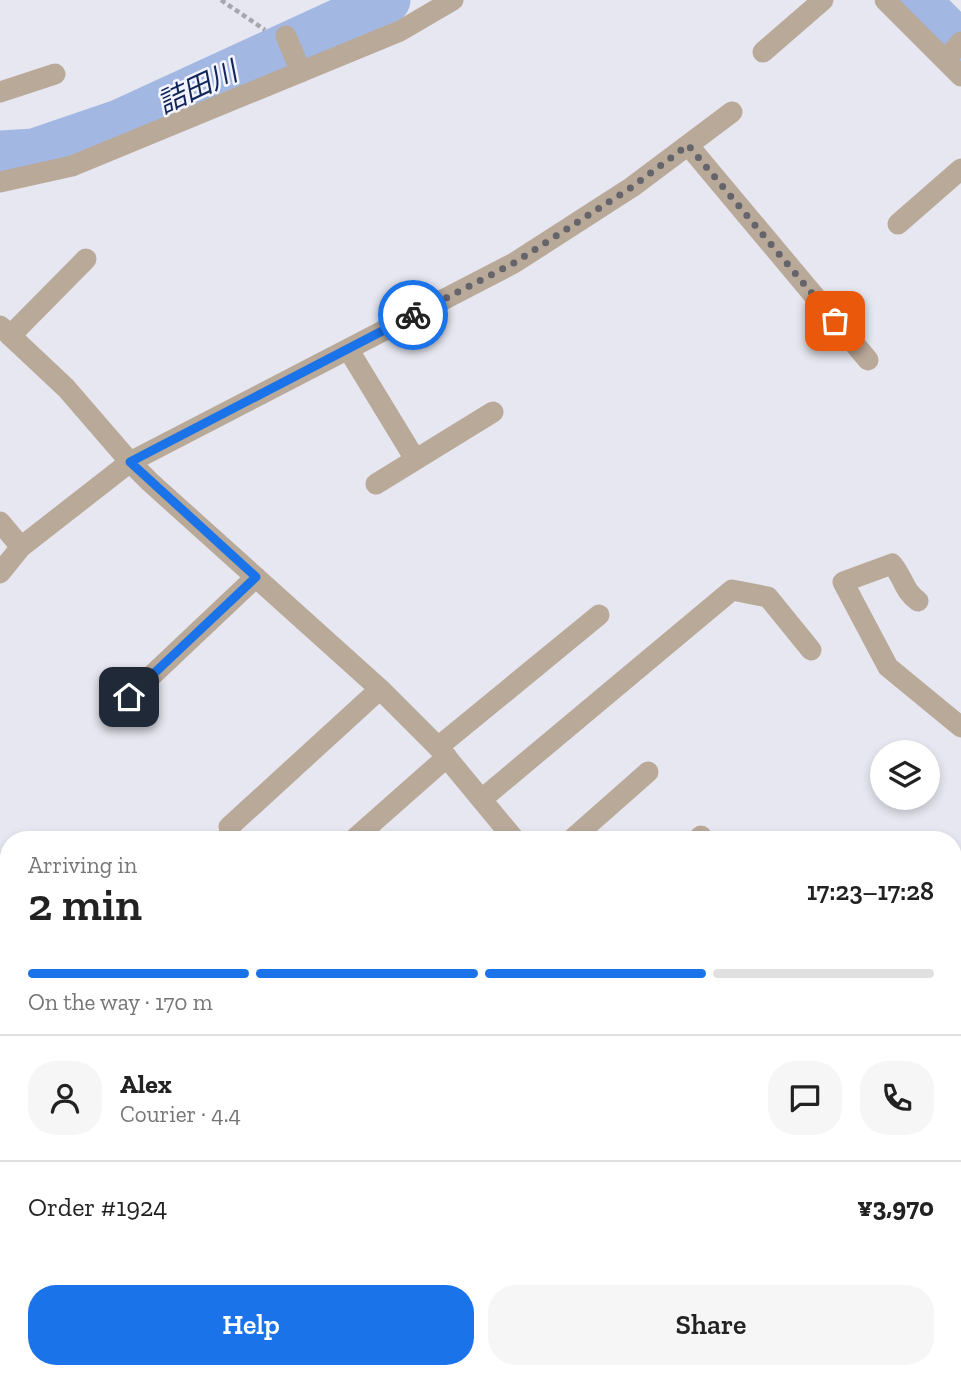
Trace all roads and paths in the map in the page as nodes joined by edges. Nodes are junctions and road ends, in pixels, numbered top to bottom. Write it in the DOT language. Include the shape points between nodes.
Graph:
graph roads {
  1 [pos="221,0"];
  2 [pos="453,0"];
  3 [pos="824,0"];
  4 [pos="885,0"];
  5 [pos="286,36"];
  6 [pos="763,52"];
  7 [pos="952,52"];
  8 [pos="301,72"];
  9 [pos="55,74"];
  10 [pos="961,76"];
  11 [pos="0,92"];
  12 [pos="732,112"];
  13 [pos="688,145"];
  14 [pos="961,169"];
  15 [pos="0,182"];
  16 [pos="898,224"];
  17 [pos="86,259"];
  18 [pos="5,331"];
  19 [pos="348,349"];
  20 [pos="868,360"];
  21 [pos="493,412"];
  22 [pos="415,459"];
  23 [pos="130,462"];
  24 [pos="376,484"];
  25 [pos="0,522"];
  26 [pos="21,547"];
  27 [pos="0,573"];
  28 [pos="256,577"];
  29 [pos="918,601"];
  30 [pos="599,615"];
  31 [pos="811,650"];
  32 [pos="380,689"];
  33 [pos="129,697"];
  34 [pos="961,727"];
  35 [pos="442,752"];
  36 [pos="648,772"];
  37 [pos="482,799"];
  38 [pos="229,827"];
  39 [pos="362,831"];
  40 [pos="508,831"];
  41 [pos="580,831"];
  1 -- 5 [label="path" via="265,30"];
  2 -- 8 [label="street" via="400,31"];
  3 -- 6 [label="street"];
  4 -- 7 [label="street"];
  5 -- 8 [label="street"];
  7 -- 10 [label="street"];
  8 -- 15 [label="street" via="72,166"];
  9 -- 11 [label="street"];
  12 -- 13 [label="street"];
  13 -- 19 [label="street" via="514,263"];
  13 -- 20 [label="street"];
  14 -- 16 [label="street"];
  17 -- 18 [label="street"];
  18 -- 23 [label="street" via="66,388"];
  19 -- 22 [label="street"];
  19 -- 23 [label="street"];
  21 -- 22 [label="street"];
  22 -- 24 [label="street"];
  23 -- 26 [label="street"];
  23 -- 28 [label="street"];
  25 -- 26 [label="street"];
  26 -- 27 [label="street"];
  28 -- 32 [label="street"];
  28 -- 33 [label="street"];
  29 -- 34 [label="street" via="906,592 892,564 843,582 888,667"];
  30 -- 35 [label="street"];
  31 -- 37 [label="street" via="768,597 732,590"];
  32 -- 35 [label="street"];
  32 -- 38 [label="street"];
  35 -- 37 [label="street"];
  35 -- 39 [label="street"];
  36 -- 41 [label="street"];
  37 -- 40 [label="street"];
}
